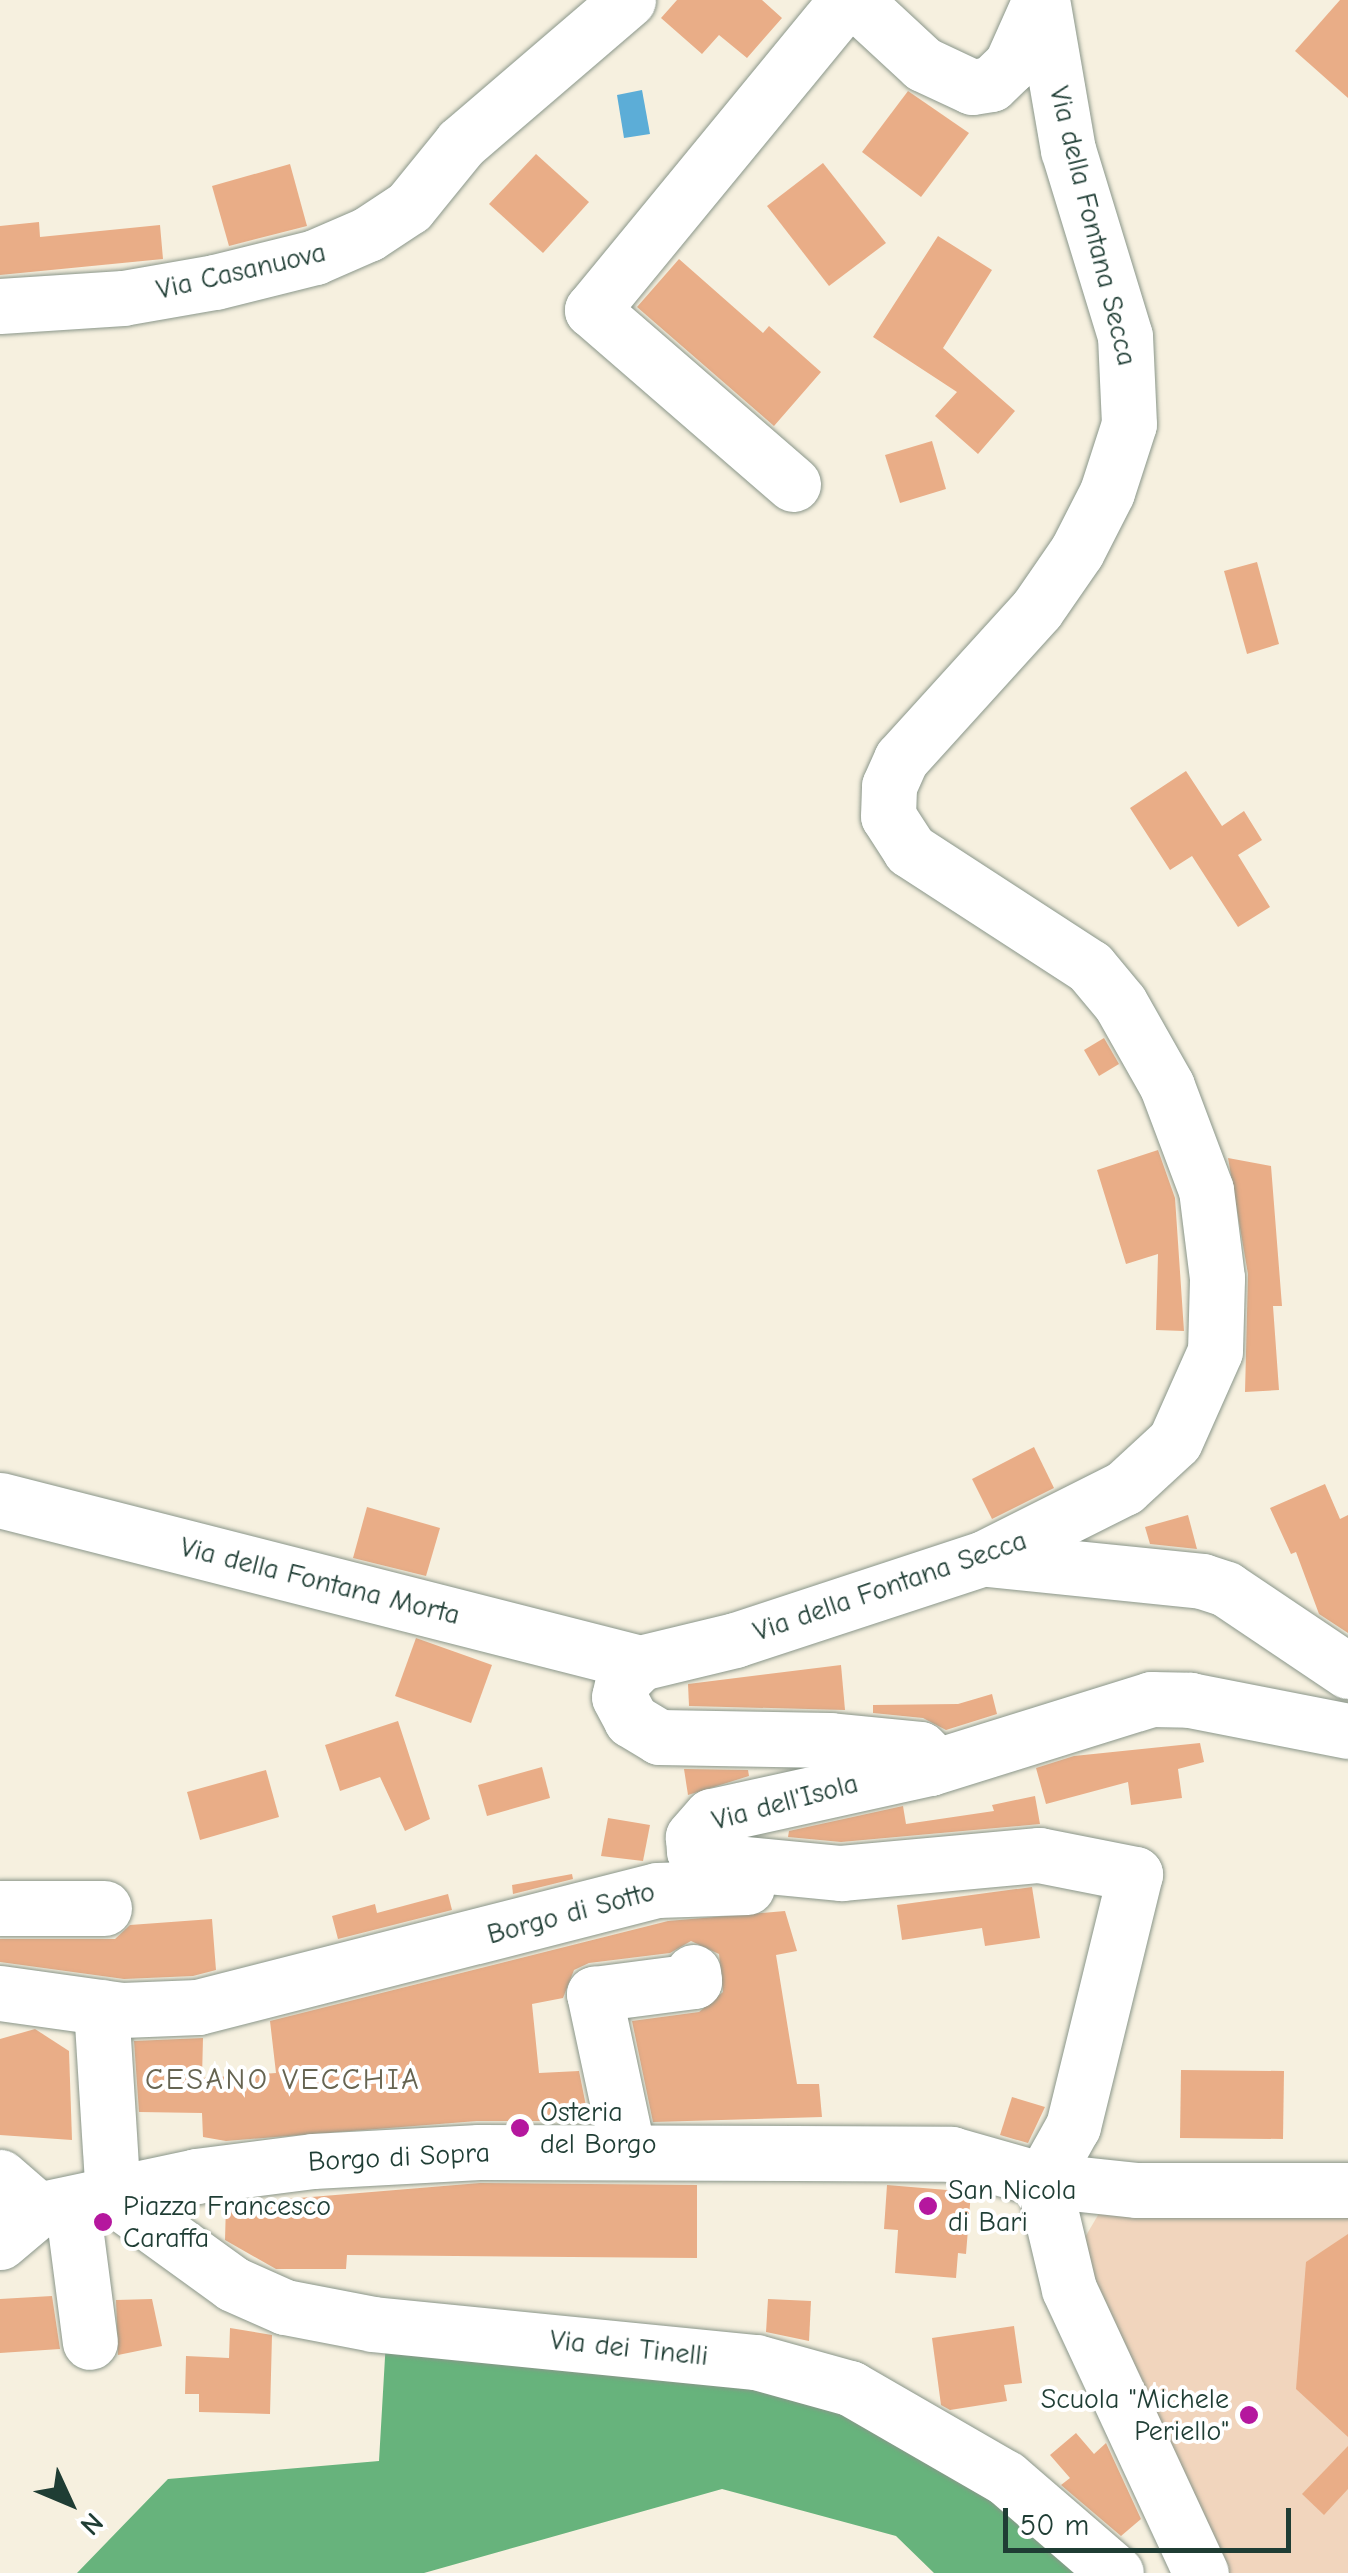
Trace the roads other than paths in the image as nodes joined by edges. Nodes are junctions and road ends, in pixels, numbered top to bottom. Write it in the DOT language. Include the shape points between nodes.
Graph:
graph roads {
  1 [pos="628,0"];
  2 [pos="851,0"];
  3 [pos="1041,0"];
  4 [pos="0,306"];
  5 [pos="793,484"];
  6 [pos="0,1500"];
  7 [pos="984,1558"];
  8 [pos="640,1664"];
  9 [pos="1348,1671"];
  10 [pos="1348,1731"];
  11 [pos="930,1768"];
  12 [pos="841,1873"];
  13 [pos="0,1908"];
  14 [pos="104,1908"];
  15 [pos="693,1972"];
  16 [pos="0,1993"];
  17 [pos="101,2007"];
  18 [pos="628,2152"];
  19 [pos="1043,2180"];
  20 [pos="1348,2190"];
  21 [pos="45,2206"];
  22 [pos="90,2342"];
  23 [pos="1116,2573"];
  24 [pos="1201,2573"];
  1 -- 4 [label="street, Via Casanuova" via="461,143 403,212 356,240 215,282 124,298"];
  2 -- 3 [label="street" via="932,70 972,86 991,84 1010,65"];
  2 -- 5 [label="street" via="592,310"];
  3 -- 7 [label="street, Via della Fontana Secca" via="1068,150 1125,336 1129,424 1107,492 1077,552 1037,609 901,759 889,786 888,816 910,850 1074,954 1120,1003 1196,1152 1214,1233 1218,1327 1198,1402 1164,1455 1109,1497"];
  6 -- 8 [label="street, Via della Fontana Morta"];
  7 -- 8 [label="street, Via della Fontana Secca" via="735,1640"];
  7 -- 9 [label="street" via="1202,1581 1226,1589"];
  8 -- 11 [label="street, Via dell'Isola" via="623,1680 620,1697 631,1720 659,1738 830,1740 920,1750"];
  10 -- 11 [label="street, Via dell'Isola" via="1171,1698 1111,1708"];
  11 -- 12 [label="street, Via dell'Isola" via="716,1814 694,1830 692,1845 705,1860"];
  12 -- 17 [label="street, Borgo di Sotto" via="840,1885 828,1893 682,1901 226,2002 158,2011"];
  12 -- 19 [label="street, Borgo di Sotto" via="1039,1855 1135,1874 1073,2126"];
  13 -- 14 [label="street"];
  15 -- 18 [label="street" via="694,1980 594,1994"];
  16 -- 17 [label="street, Borgo di Sotto"];
  17 -- 21 [label="street"];
  18 -- 19 [label="street, Borgo di Sopra" via="951,2154"];
  18 -- 21 [label="street, Borgo di Sopra" via="313,2161"];
  19 -- 20 [label="street, Borgo di Sopra" via="1138,2190"];
  19 -- 24 [label="street" via="1069,2289"];
  21 -- 22 [label="street"];
  21 -- 23 [label="street, Via dei Tinelli" via="199,2253 233,2284 285,2307 373,2324 756,2362 850,2388 1006,2478"];
}
